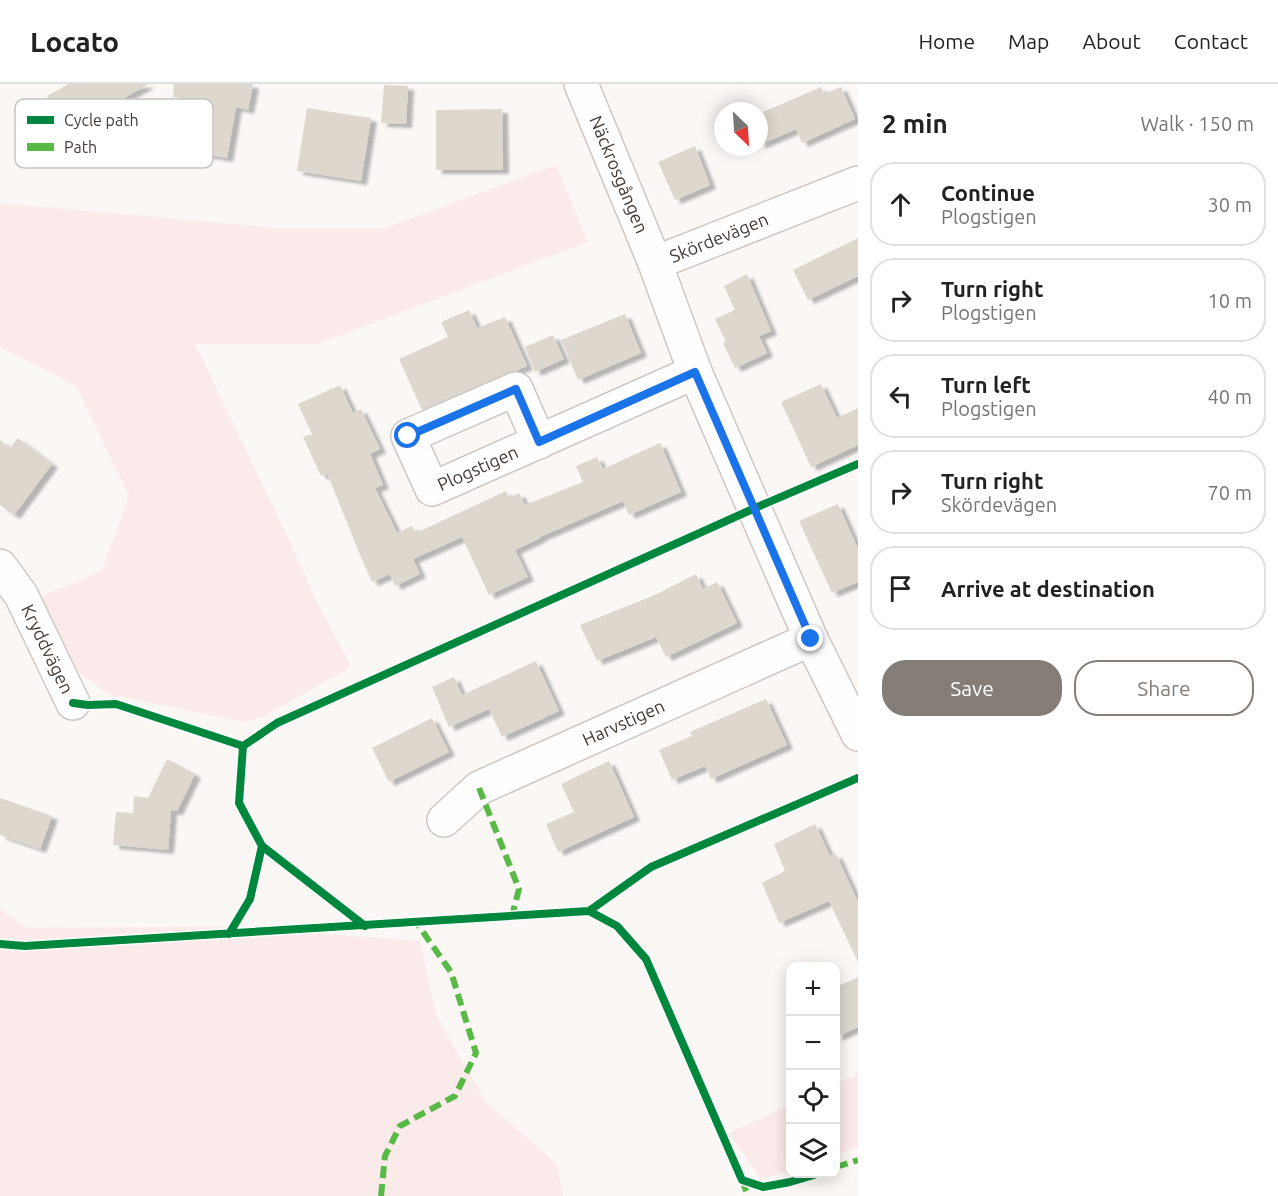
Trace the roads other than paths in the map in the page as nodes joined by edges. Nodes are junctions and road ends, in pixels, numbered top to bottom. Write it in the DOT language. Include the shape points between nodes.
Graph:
graph roads {
  1 [pos="581,84"];
  2 [pos="858,183"];
  3 [pos="655,263"];
  4 [pos="695,372"];
  5 [pos="539,442"];
  6 [pos="0,566"];
  7 [pos="811,639"];
  8 [pos="73,703"];
  9 [pos="858,734"];
  10 [pos="444,820"];
  1 -- 3 [label="street, Näckrosgången"];
  2 -- 3 [label="street, Skördevägen"];
  3 -- 4 [label="street, Skördevägen"];
  4 -- 5 [label="street, Plogstigen"];
  4 -- 7 [label="street, Skördevägen"];
  6 -- 8 [label="street, Kryddvägen" via="21,595"];
  7 -- 9 [label="street, Skördevägen"];
  7 -- 10 [label="street, Harvstigen" via="479,788"];
}
